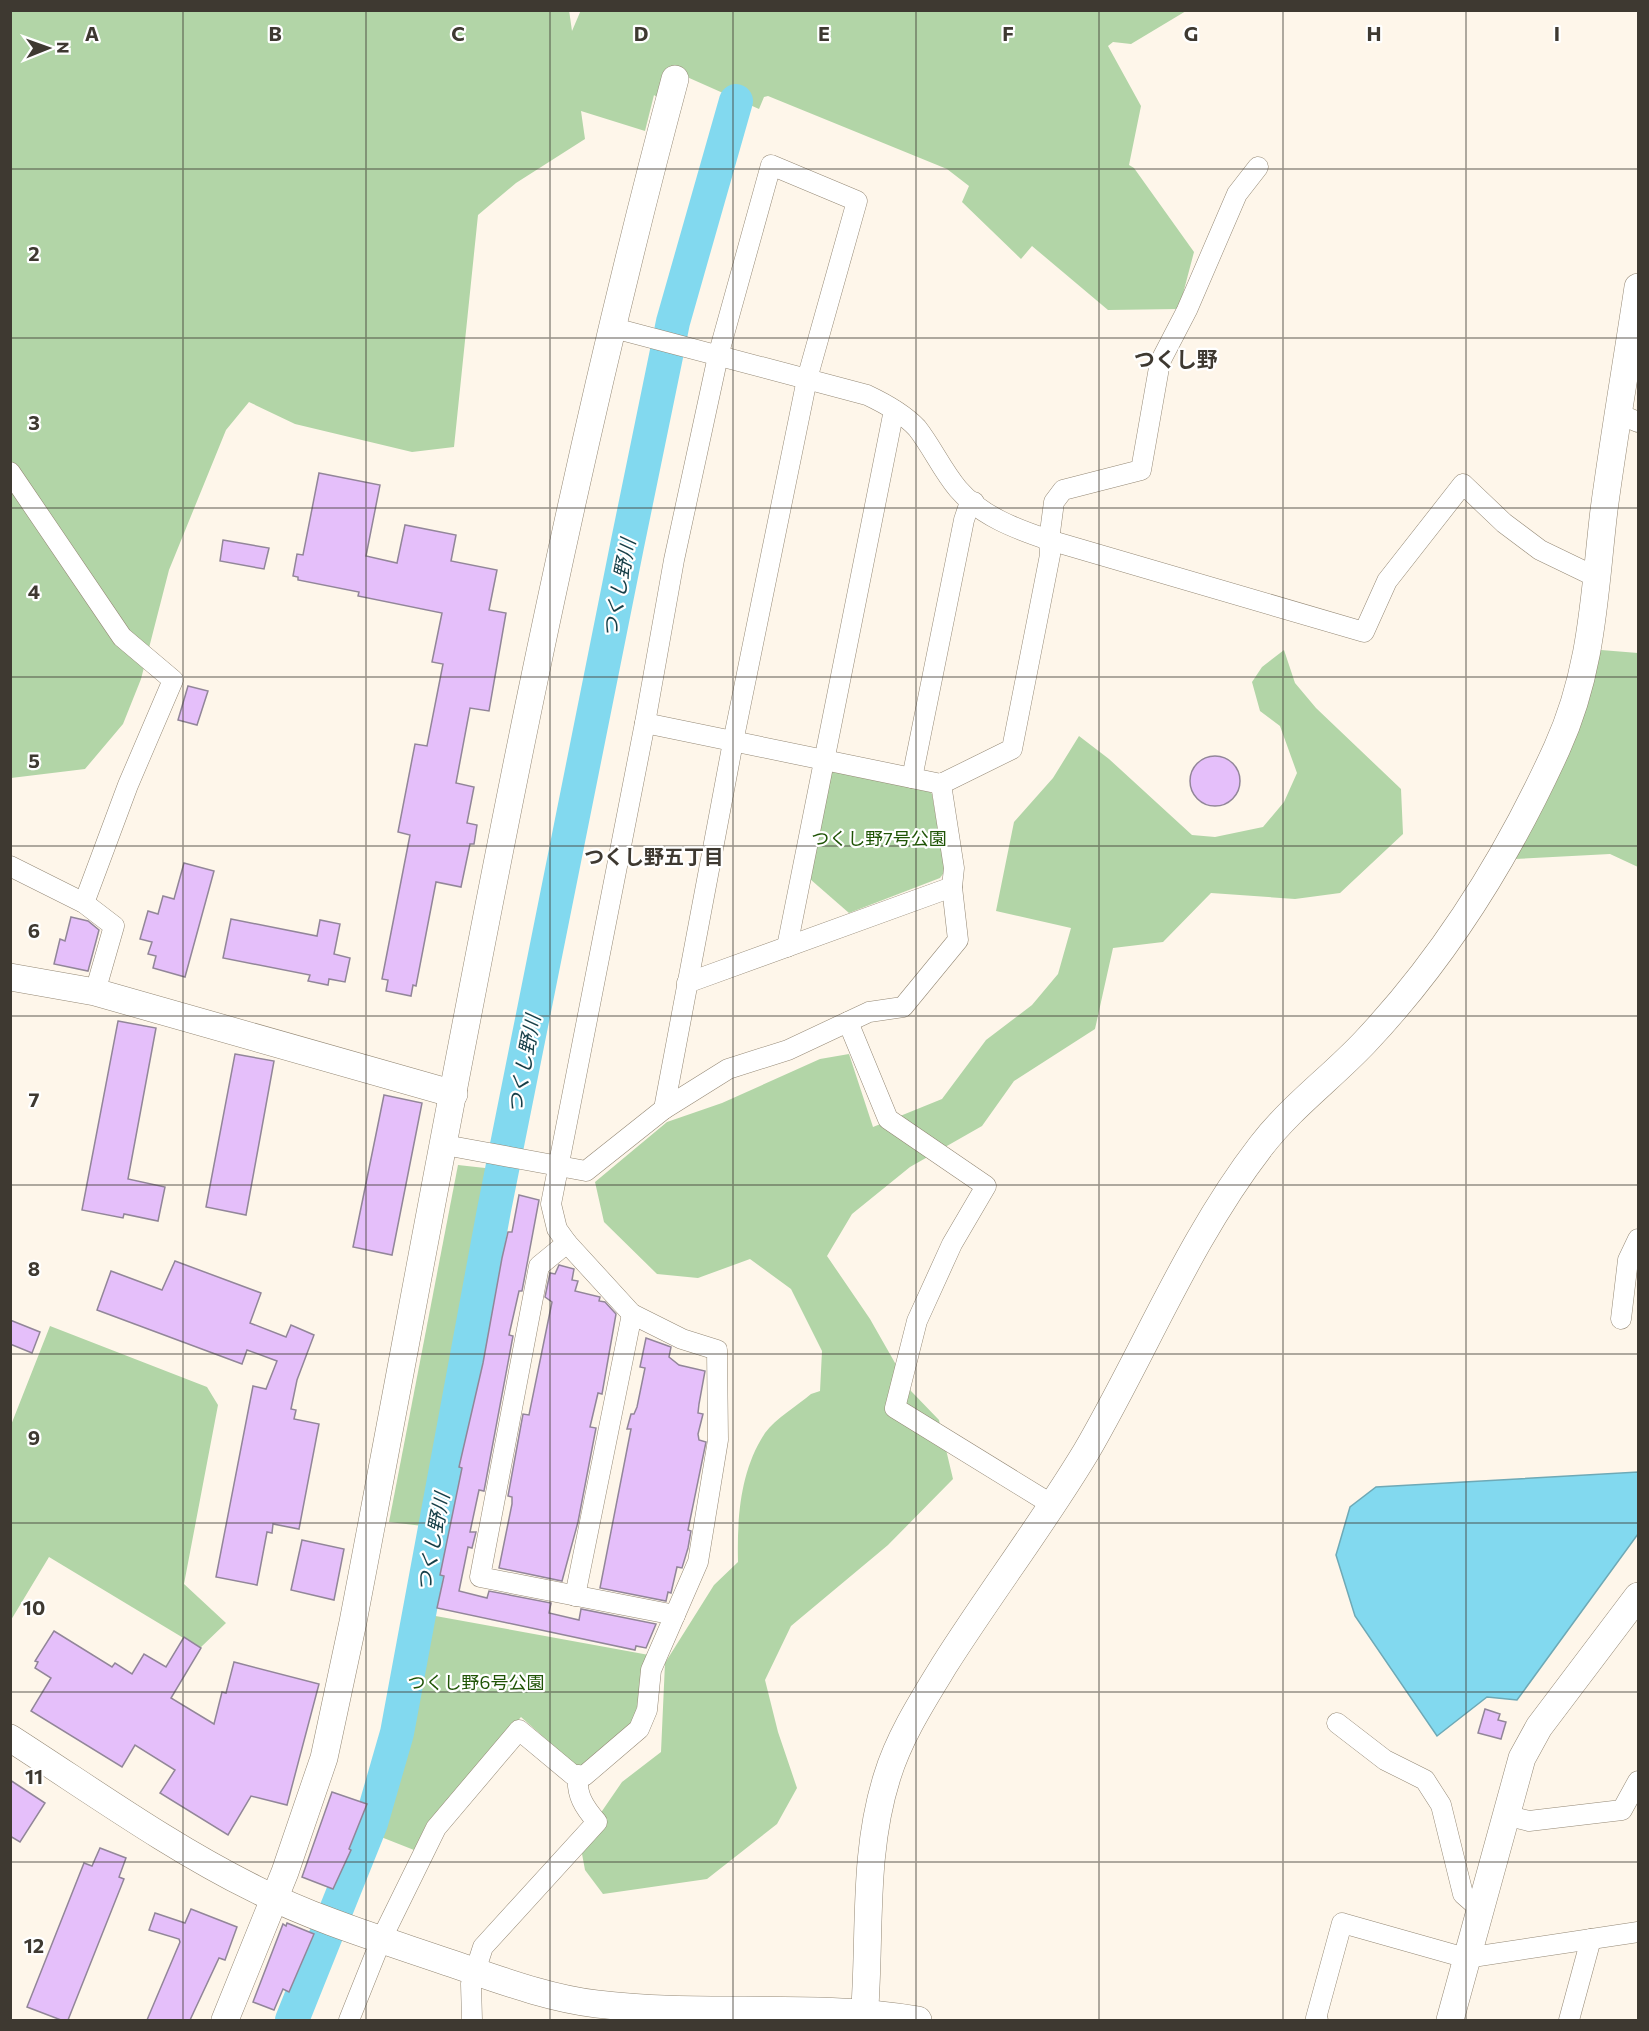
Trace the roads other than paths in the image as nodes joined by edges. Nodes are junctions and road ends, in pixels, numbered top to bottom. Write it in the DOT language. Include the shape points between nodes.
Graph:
graph roads {
  1 [pos="675,78"];
  2 [pos="1258,168"];
  3 [pos="1638,287"];
  4 [pos="610,327"];
  5 [pos="718,356"];
  6 [pos="807,379"];
  7 [pos="894,410"];
  8 [pos="1629,418"];
  9 [pos="10,472"];
  10 [pos="975,502"];
  11 [pos="1049,540"];
  12 [pos="1596,577"];
  13 [pos="645,723"];
  14 [pos="733,742"];
  15 [pos="824,761"];
  16 [pos="912,778"];
  17 [pos="941,784"];
  18 [pos="10,866"];
  19 [pos="952,886"];
  20 [pos="84,903"];
  21 [pos="787,946"];
  22 [pos="10,977"];
  23 [pos="687,983"];
  24 [pos="95,992"];
  25 [pos="848,1022"];
  26 [pos="454,1094"];
  27 [pos="664,1108"];
  28 [pos="445,1145"];
  29 [pos="559,1166"];
  30 [pos="1638,1239"];
  31 [pos="567,1243"];
  32 [pos="632,1314"];
  33 [pos="1621,1319"];
  34 [pos="1051,1504"];
  35 [pos="575,1596"];
  36 [pos="1638,1596"];
  37 [pos="675,1616"];
  38 [pos="1337,1723"];
  39 [pos="10,1738"];
  40 [pos="578,1775"];
  41 [pos="1638,1781"];
  42 [pos="1630,1809"];
  43 [pos="1505,1815"];
  44 [pos="274,1899"];
  45 [pos="1479,1908"];
  46 [pos="1638,1932"];
  47 [pos="1591,1939"];
  48 [pos="381,1940"];
  49 [pos="1466,1958"];
  50 [pos="474,1971"];
  51 [pos="864,2017"];
  52 [pos="225,2020"];
  53 [pos="349,2020"];
  54 [pos="472,2020"];
  55 [pos="918,2020"];
  56 [pos="1318,2020"];
  57 [pos="1450,2020"];
  58 [pos="1569,2020"];
  1 -- 4 [label="street"];
  2 -- 11 [label="street" via="1237,194 1160,362 1140,470 1064,490 1054,502"];
  3 -- 8 [label="street"];
  4 -- 5 [label="street"];
  4 -- 26 [label="street" via="564,529"];
  5 -- 6 [label="street"];
  5 -- 6 [label="street" via="771,165 857,201"];
  5 -- 13 [label="street" via="674,560"];
  6 -- 7 [label="street" via="867,395"];
  6 -- 14 [label="street"];
  7 -- 10 [label="street" via="915,427 959,490"];
  7 -- 15 [label="street"];
  8 -- 12 [label="street"];
  9 -- 20 [label="street" via="122,637 172,680"];
  10 -- 11 [label="street" via="1000,522"];
  10 -- 16 [label="street" via="964,520"];
  11 -- 12 [label="street" via="1364,632 1388,582 1462,484 1503,524 1540,550"];
  11 -- 17 [label="street" via="1050,555 1012,749"];
  12 -- 34 [label="street" via="1593,628 1578,697 1552,758 1480,894 1442,949 1363,1044 1290,1110 1245,1167 1085,1452"];
  13 -- 14 [label="street"];
  13 -- 29 [label="street"];
  14 -- 15 [label="street"];
  14 -- 23 [label="street"];
  15 -- 16 [label="street"];
  15 -- 21 [label="street"];
  16 -- 17 [label="street"];
  17 -- 19 [label="street" via="954,868"];
  18 -- 20 [label="street"];
  19 -- 21 [label="street"];
  19 -- 25 [label="street" via="958,940 903,1007 869,1012"];
  20 -- 24 [label="street" via="114,926"];
  21 -- 23 [label="street"];
  22 -- 24 [label="street"];
  23 -- 27 [label="street"];
  24 -- 26 [label="street"];
  25 -- 27 [label="street" via="788,1050 728,1070"];
  25 -- 34 [label="street" via="888,1119 986,1186 952,1244 917,1321 895,1408"];
  26 -- 28 [label="street"];
  27 -- 29 [label="street" via="586,1171"];
  28 -- 29 [label="street"];
  28 -- 44 [label="street" via="328,1739"];
  29 -- 31 [label="street" via="551,1204 557,1229"];
  30 -- 33 [label="street" via="1628,1260"];
  31 -- 32 [label="street"];
  31 -- 35 [label="street" via="539,1266 480,1577"];
  32 -- 35 [label="street"];
  32 -- 37 [label="street" via="682,1339 717,1350 718,1440 698,1562"];
  34 -- 51 [label="street" via="918,1708 887,1774 870,1859"];
  35 -- 37 [label="street"];
  36 -- 43 [label="street" via="1539,1727 1522,1758"];
  37 -- 40 [label="street" via="651,1670 647,1710 639,1729 584,1776"];
  38 -- 45 [label="street" via="1384,1760 1425,1780 1441,1805 1463,1894"];
  39 -- 44 [label="street" via="181,1848"];
  40 -- 48 [label="street" via="573,1775 519,1730 436,1828"];
  40 -- 50 [label="street" via="576,1790 597,1822 483,1947"];
  41 -- 42 [label="street"];
  42 -- 43 [label="street" via="1529,1821"];
  43 -- 45 [label="street"];
  44 -- 48 [label="street"];
  44 -- 52 [label="street"];
  45 -- 49 [label="street"];
  46 -- 47 [label="street"];
  47 -- 49 [label="street"];
  47 -- 58 [label="street"];
  48 -- 50 [label="street"];
  48 -- 53 [label="street"];
  49 -- 56 [label="street" via="1342,1923"];
  49 -- 57 [label="street"];
  50 -- 51 [label="street" via="595,2004"];
  50 -- 54 [label="street"];
  51 -- 55 [label="street"];
}
